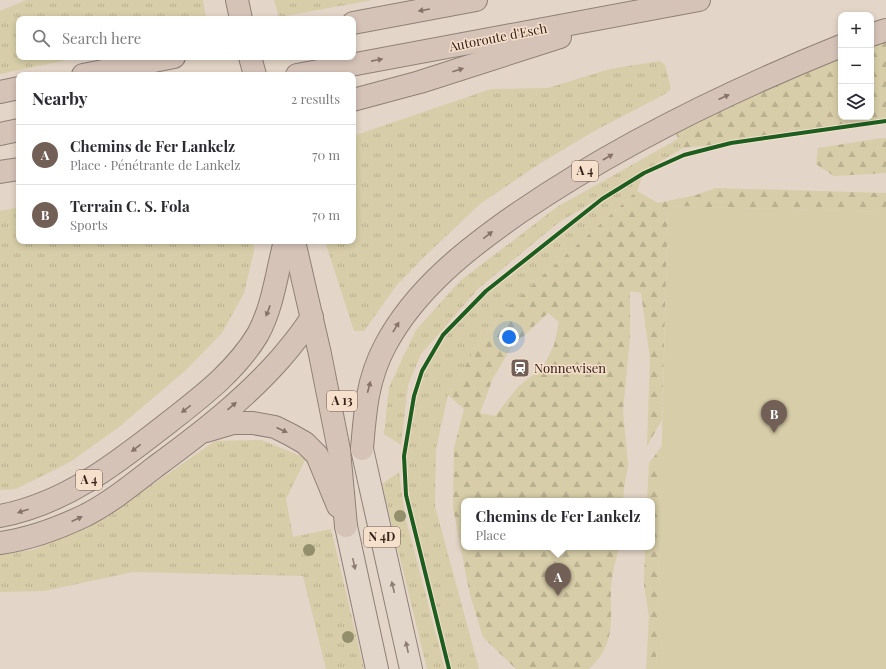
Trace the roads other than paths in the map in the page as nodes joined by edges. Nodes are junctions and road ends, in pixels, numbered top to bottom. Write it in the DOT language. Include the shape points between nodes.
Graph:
graph roads {
  1 [pos="237,0"];
  2 [pos="476,0"];
  3 [pos="699,0"];
  4 [pos="648,9"];
  5 [pos="240,16"];
  6 [pos="356,21"];
  7 [pos="886,30"];
  8 [pos="874,34"];
  9 [pos="838,47"];
  10 [pos="159,60"];
  11 [pos="251,60"];
  12 [pos="98,72"];
  13 [pos="254,72"];
  14 [pos="313,72"];
  15 [pos="16,89"];
  16 [pos="0,92"];
  17 [pos="356,99"];
  18 [pos="16,131"];
  19 [pos="0,134"];
  20 [pos="16,169"];
  21 [pos="0,172"];
  22 [pos="284,244"];
  23 [pos="295,244"];
  24 [pos="312,317"];
  25 [pos="320,354"];
  26 [pos="203,432"];
  27 [pos="362,449"];
  28 [pos="0,516"];
  29 [pos="346,526"];
  30 [pos="0,543"];
  31 [pos="377,669"];
  32 [pos="411,669"];
  1 -- 5 [label="highway"];
  2 -- 6 [label="highway, one-way"];
  3 -- 4 [label="highway, Autoroute d'Esch"];
  14 -- 4 [label="highway, Autoroute d'Esch, one-way"];
  17 -- 4 [label="highway, one-way" via="420,82"];
  7 -- 8 [label="highway"];
  27 -- 9 [label="highway, A 4, one-way" via="367,396 385,346 400,320 424,290 456,260 542,197 633,142 746,87"];
  10 -- 12 [label="highway"];
  11 -- 13 [label="highway"];
  15 -- 16 [label="highway"];
  18 -- 19 [label="highway"];
  20 -- 21 [label="highway"];
  22 -- 28 [label="highway, A 4, one-way" via="270,303 258,333 243,356 224,377 125,457 84,483 53,500"];
  23 -- 24 [label="highway, A 13"];
  24 -- 25 [label="highway, A 13"];
  26 -- 24 [label="highway, A 4, one-way" via="256,385 293,345"];
  25 -- 27 [label="highway, A 13"];
  25 -- 29 [label="highway, A 13" via="338,450"];
  26 -- 29 [label="highway, A 4, one-way" via="233,424 253,423 275,427 305,443 317,455"];
  30 -- 26 [label="highway, A 4, one-way" via="40,534 87,514 109,501"];
  32 -- 27 [label="main road, N 4D, one-way"];
  29 -- 31 [label="main road, N 4D, one-way"];
}
